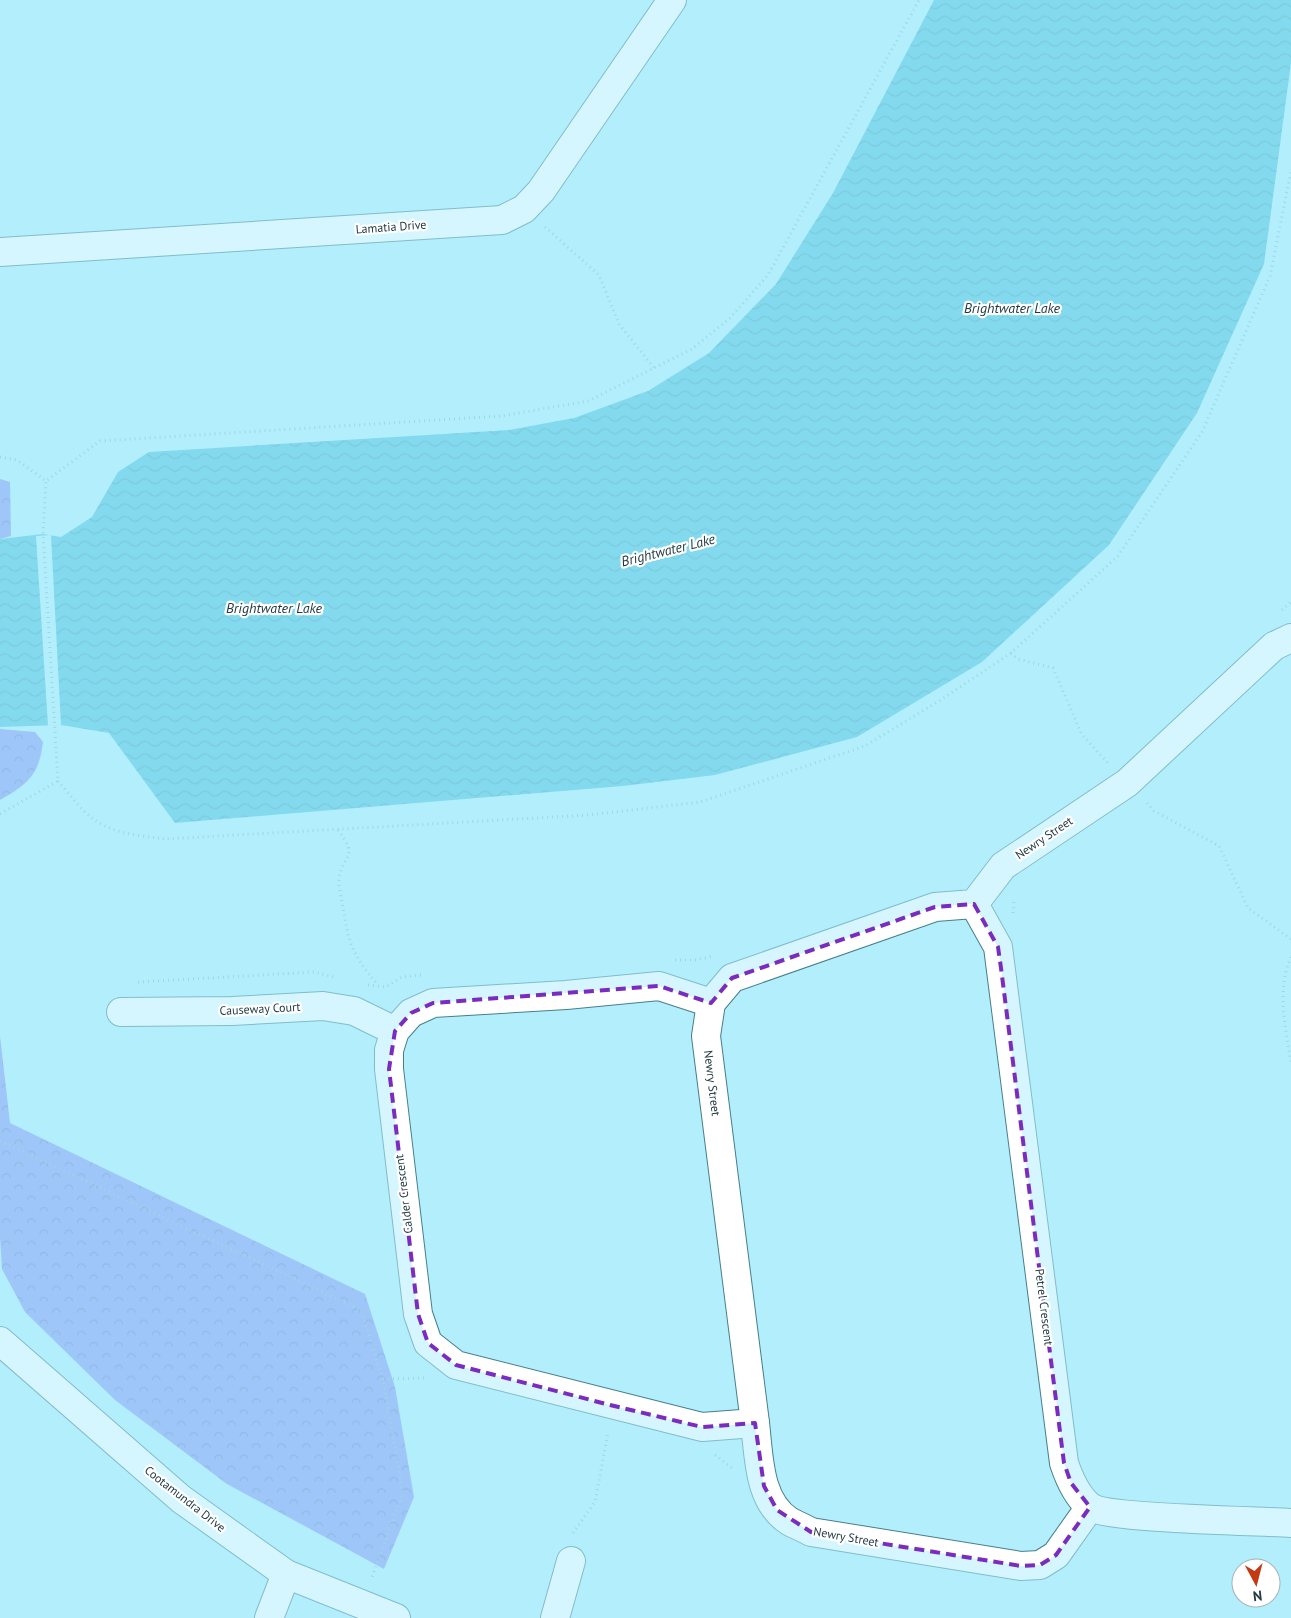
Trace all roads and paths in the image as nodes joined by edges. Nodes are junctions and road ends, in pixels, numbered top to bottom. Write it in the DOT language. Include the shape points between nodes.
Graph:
graph roads {
  1 [pos="672,0"];
  2 [pos="919,0"];
  3 [pos="1291,171"];
  4 [pos="524,209"];
  5 [pos="0,252"];
  6 [pos="654,368"];
  7 [pos="0,457"];
  8 [pos="46,480"];
  9 [pos="1291,602"];
  10 [pos="1281,611"];
  11 [pos="1291,638"];
  12 [pos="1115,757"];
  13 [pos="1101,769"];
  14 [pos="58,781"];
  15 [pos="1145,801"];
  16 [pos="1138,807"];
  17 [pos="0,814"];
  18 [pos="338,830"];
  19 [pos="1015,896"];
  20 [pos="974,904"];
  21 [pos="1014,916"];
  22 [pos="720,955"];
  23 [pos="1291,957"];
  24 [pos="669,960"];
  25 [pos="426,975"];
  26 [pos="340,979"];
  27 [pos="359,984"];
  28 [pos="379,985"];
  29 [pos="386,987"];
  30 [pos="711,1002"];
  31 [pos="121,1012"];
  32 [pos="384,1025"];
  33 [pos="1291,1064"];
  34 [pos="0,1140"];
  35 [pos="0,1341"];
  36 [pos="419,1371"];
  37 [pos="383,1378"];
  38 [pos="424,1378"];
  39 [pos="430,1381"];
  40 [pos="755,1424"];
  41 [pos="599,1430"];
  42 [pos="608,1432"];
  43 [pos="617,1434"];
  44 [pos="711,1454"];
  45 [pos="735,1471"];
  46 [pos="1090,1507"];
  47 [pos="1291,1523"];
  48 [pos="571,1561"];
  49 [pos="286,1574"];
  50 [pos="362,1604"];
  51 [pos="268,1618"];
  52 [pos="396,1618"];
  53 [pos="556,1618"];
  1 -- 4 [label="street, Lamatia Drive" via="541,191"];
  2 -- 6 [label="path" via="768,275 730,318 692,349"];
  3 -- 18 [label="path" via="1270,276 1202,432 1118,556 1010,653 939,702 865,746 700,802 590,815"];
  4 -- 5 [label="street, Lamatia Drive" via="502,220"];
  4 -- 6 [label="path" via="599,276 620,324"];
  6 -- 8 [label="path" via="588,401 502,416 100,440"];
  7 -- 8 [label="path" via="17,460"];
  8 -- 14 [label="path" via="43,534"];
  9 -- 10 [label="path"];
  11 -- 20 [label="street, Newry Street" via="1274,646 1127,783 1003,866"];
  12 -- 13 [label="path"];
  14 -- 17 [label="path"];
  14 -- 18 [label="path" via="77,804 102,825 130,834 165,839"];
  15 -- 16 [label="path"];
  18 -- 28 [label="path" via="349,845 349,856 339,879 350,944 360,964"];
  19 -- 21 [label="path"];
  20 -- 30 [label="street" via="935,907 732,978"];
  20 -- 46 [label="street, Petrel Crescent" via="998,947 1064,1463 1071,1483"];
  22 -- 24 [label="path" via="696,960"];
  23 -- 33 [label="path" via="1282,1000"];
  25 -- 29 [label="path" via="402,977"];
  26 -- 31 [label="path" via="314,972 143,980 125,987 119,994"];
  27 -- 28 [label="path"];
  28 -- 29 [label="path"];
  29 -- 32 [label="path"];
  30 -- 32 [label="street, Calder Crescent" via="659,986 433,1003"];
  30 -- 40 [label="street, Newry Street" via="706,1036"];
  31 -- 32 [label="street, Causeway Court" via="323,1006 354,1012"];
  32 -- 40 [label="street, Calder Crescent" via="418,1314 428,1343 456,1365 610,1405 702,1427"];
  34 -- 37 [label="path" via="362,1310"];
  35 -- 49 [label="street, Cootamundra Drive" via="181,1499"];
  36 -- 38 [label="path"];
  37 -- 38 [label="path"];
  37 -- 50 [label="path" via="402,1493"];
  38 -- 39 [label="path"];
  40 -- 46 [label="street, Newry Street" via="764,1486 777,1510 788,1521 810,1532 1020,1566 1040,1565 1056,1555"];
  41 -- 42 [label="path"];
  42 -- 43 [label="path"];
  42 -- 48 [label="path" via="595,1502 574,1533"];
  44 -- 45 [label="path"];
  46 -- 47 [label="street" via="1119,1514"];
  48 -- 53 [label="street"];
  49 -- 50 [label="street, Cootamundra Drive"];
  49 -- 51 [label="street"];
  50 -- 52 [label="street, Cootamundra Drive"];
}
